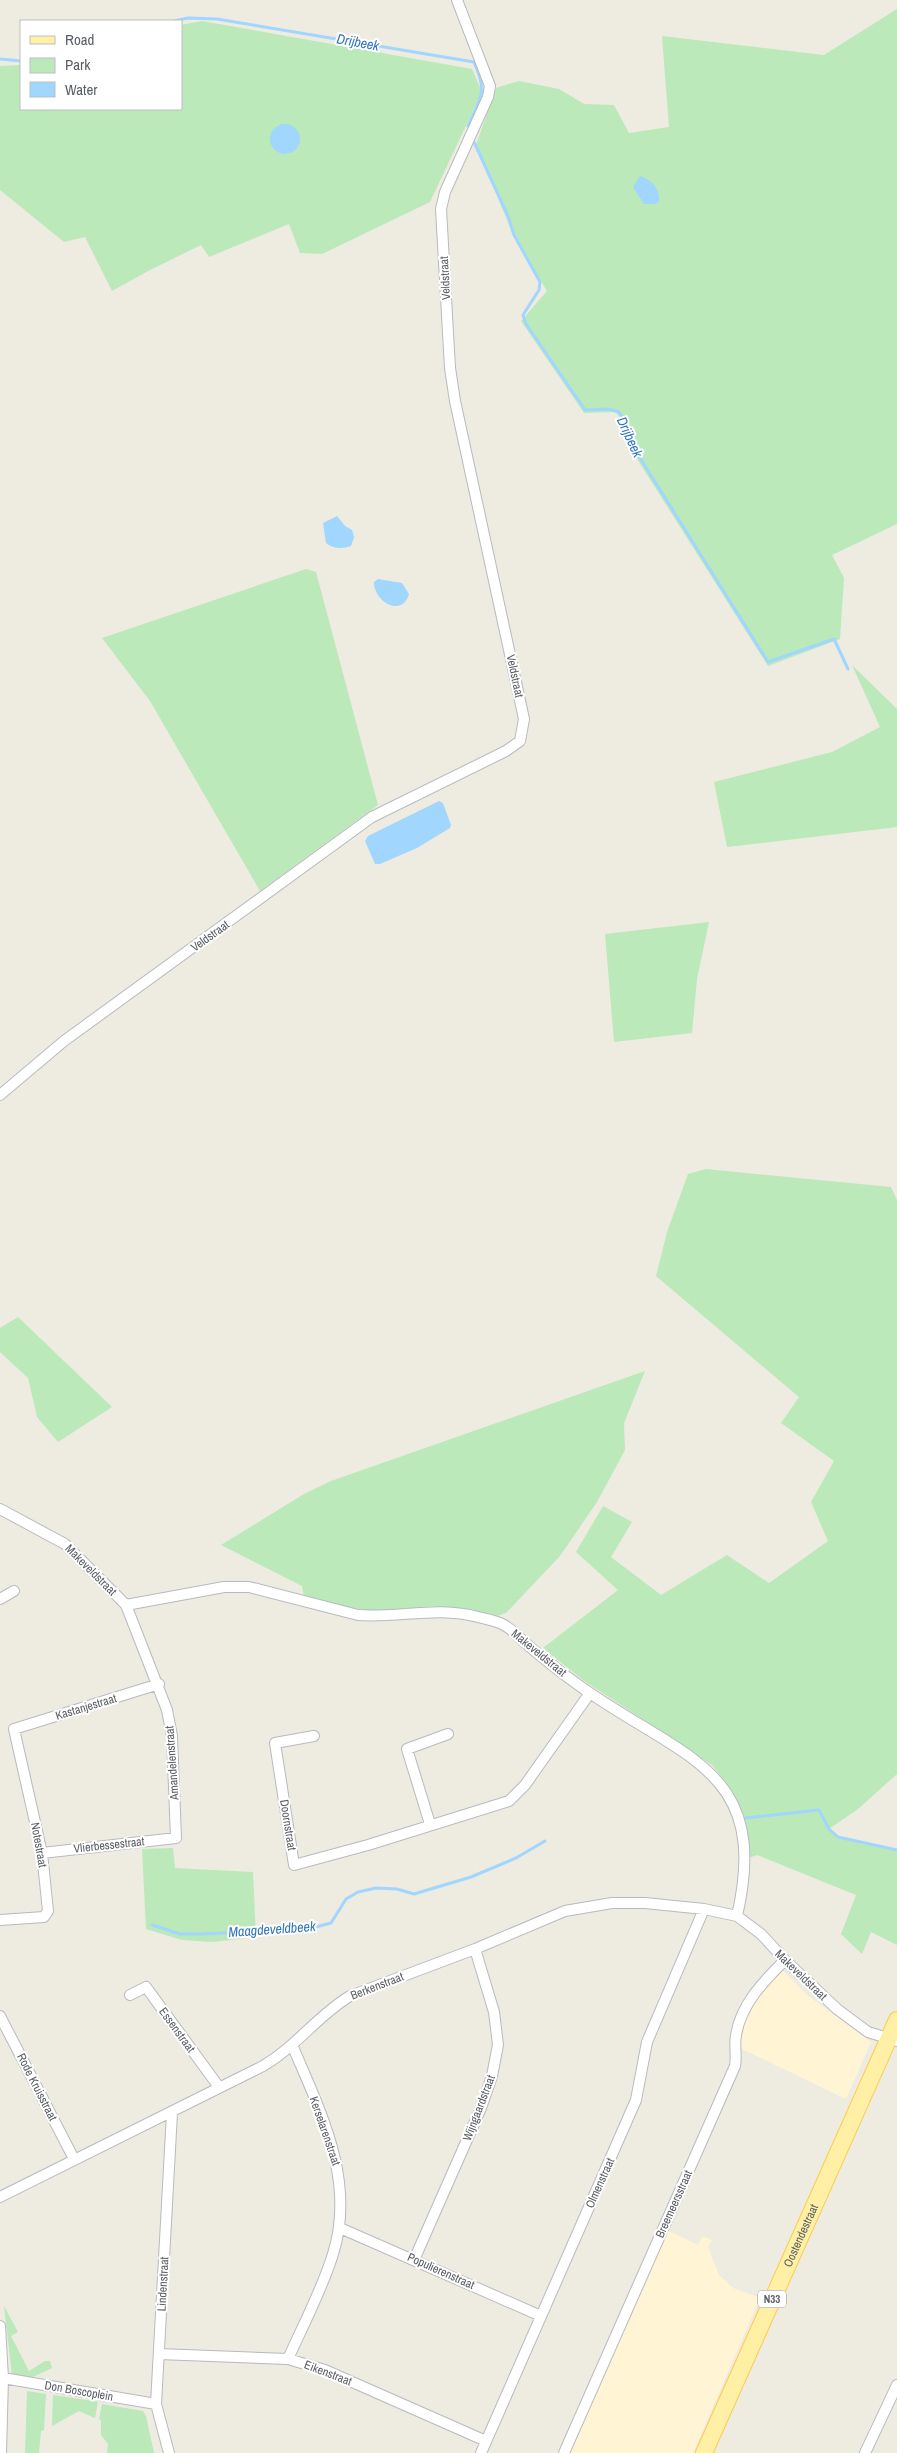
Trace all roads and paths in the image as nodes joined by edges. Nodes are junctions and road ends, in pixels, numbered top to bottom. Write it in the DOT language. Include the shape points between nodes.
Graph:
graph roads {
  1 [pos="457,0"];
  2 [pos="0,1095"];
  3 [pos="0,1509"];
  4 [pos="14,1591"];
  5 [pos="0,1599"];
  6 [pos="126,1605"];
  7 [pos="158,1684"];
  8 [pos="590,1693"];
  9 [pos="14,1729"];
  10 [pos="448,1734"];
  11 [pos="314,1736"];
  12 [pos="430,1824"];
  13 [pos="176,1838"];
  14 [pos="42,1853"];
  15 [pos="704,1909"];
  16 [pos="737,1916"];
  17 [pos="0,1920"];
  18 [pos="475,1949"];
  19 [pos="785,1960"];
  20 [pos="130,1995"];
  21 [pos="0,2016"];
  22 [pos="897,2020"];
  23 [pos="893,2039"];
  24 [pos="292,2047"];
  25 [pos="219,2087"];
  26 [pos="172,2113"];
  27 [pos="74,2159"];
  28 [pos="0,2197"];
  29 [pos="340,2228"];
  30 [pos="414,2260"];
  31 [pos="542,2316"];
  32 [pos="0,2326"];
  33 [pos="159,2354"];
  34 [pos="288,2359"];
  35 [pos="3,2378"];
  36 [pos="897,2385"];
  37 [pos="156,2404"];
  38 [pos="486,2441"];
  39 [pos="0,2453"];
  40 [pos="169,2453"];
  41 [pos="481,2453"];
  42 [pos="564,2453"];
  43 [pos="704,2453"];
  44 [pos="865,2453"];
  1 -- 2 [label="street, Veldstraat" via="490,86 445,192 442,209 450,368 524,719 520,741 506,751 372,817 64,1041"];
  3 -- 6 [label="street, Makeveldstraat" via="65,1544"];
  4 -- 5 [label="street"];
  6 -- 7 [label="street, Amandelenstraat"];
  6 -- 8 [label="street, Makeveldstraat" via="224,1587 249,1587 358,1615 432,1611 478,1617 504,1625"];
  7 -- 9 [label="street, Kastanjestraat"];
  7 -- 13 [label="street, Amandelenstraat" via="168,1710 172,1736"];
  8 -- 12 [label="street, Doornstraat" via="525,1785 510,1801"];
  8 -- 16 [label="street, Makeveldstraat" via="707,1769 735,1805 743,1832 743,1891"];
  9 -- 14 [label="street, Notestraat"];
  10 -- 12 [label="street" via="407,1749"];
  11 -- 12 [label="street, Doornstraat" via="275,1743 294,1865"];
  13 -- 14 [label="street, Vlierbessestraat"];
  14 -- 17 [label="street, Notestraat" via="48,1911 44,1917"];
  15 -- 16 [label="street, Berkenstraat"];
  15 -- 18 [label="street, Berkenstraat" via="620,1903 565,1911"];
  15 -- 31 [label="street, Olmenstraat" via="647,2042 636,2100"];
  16 -- 19 [label="street, Makeveldstraat" via="761,1934"];
  18 -- 24 [label="street, Berkenstraat" via="350,1996 334,2006"];
  18 -- 30 [label="street, Wijngaardstraat" via="494,2012 498,2044 492,2076"];
  19 -- 23 [label="street, Makeveldstraat" via="836,2009 868,2032"];
  19 -- 42 [label="street, Breemeersstraat" via="751,1998 735,2038 735,2066"];
  20 -- 25 [label="street, Essenstraat" via="146,1987"];
  21 -- 27 [label="street, Rode Kruisstraat"];
  22 -- 23 [label="main road, Oostendestraat / N33"];
  23 -- 43 [label="main road, Oostendestraat / N33"];
  24 -- 25 [label="street, Berkenstraat" via="263,2066"];
  24 -- 29 [label="street, Kerselarenstraat" via="319,2107 335,2154 340,2181"];
  25 -- 26 [label="street, Berkenstraat"];
  26 -- 27 [label="street, Berkenstraat"];
  26 -- 33 [label="street, Lindenstraat"];
  27 -- 28 [label="street, Berkenstraat"];
  29 -- 30 [label="street, Populierenstraat"];
  29 -- 34 [label="street, Kerselarenstraat" via="333,2255"];
  30 -- 31 [label="street, Populierenstraat"];
  31 -- 38 [label="street, Olmenstraat"];
  32 -- 35 [label="street"];
  33 -- 34 [label="street, Eikenstraat"];
  33 -- 37 [label="street, Lindenstraat"];
  34 -- 38 [label="street, Eikenstraat" via="325,2370"];
  35 -- 37 [label="street, Don Boscoplein"];
  35 -- 39 [label="street"];
  36 -- 44 [label="street"];
  37 -- 40 [label="street, Lindenstraat"];
  38 -- 41 [label="street, Olmenstraat"];
}
